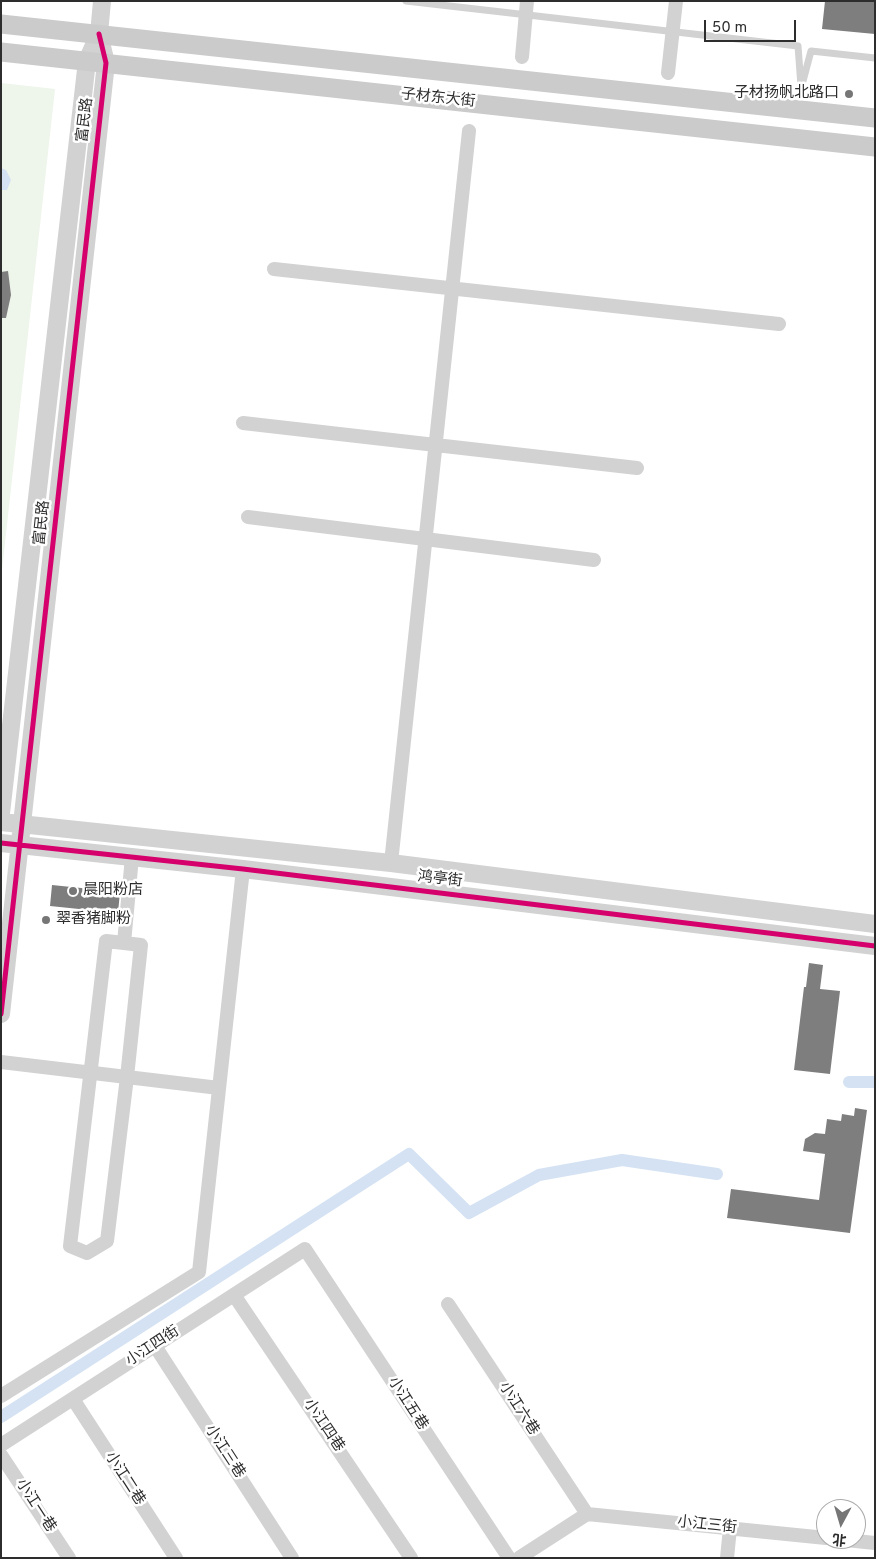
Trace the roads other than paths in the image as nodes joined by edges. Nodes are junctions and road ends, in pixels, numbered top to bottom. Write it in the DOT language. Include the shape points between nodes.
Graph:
graph roads {
  1 [pos="102,1"];
  2 [pos="406,1"];
  3 [pos="676,1"];
  4 [pos="526,8"];
  5 [pos="1,24"];
  6 [pos="673,32"];
  7 [pos="99,34"];
  8 [pos="1,52"];
  9 [pos="522,57"];
  10 [pos="875,58"];
  11 [pos="87,61"];
  12 [pos="106,63"];
  13 [pos="668,73"];
  14 [pos="875,118"];
  15 [pos="470,131"];
  16 [pos="875,147"];
  17 [pos="274,269"];
  18 [pos="453,289"];
  19 [pos="779,324"];
  20 [pos="243,423"];
  21 [pos="436,445"];
  22 [pos="637,468"];
  23 [pos="248,517"];
  24 [pos="426,539"];
  25 [pos="594,560"];
  26 [pos="1,813"];
  27 [pos="1,822"];
  28 [pos="23,825"];
  29 [pos="1,843"];
  30 [pos="21,845"];
  31 [pos="132,857"];
  32 [pos="391,864"];
  33 [pos="243,869"];
  34 [pos="875,924"];
  35 [pos="124,943"];
  36 [pos="875,946"];
  37 [pos="1,1014"];
  38 [pos="1,1062"];
  39 [pos="90,1073"];
  40 [pos="127,1077"];
  41 [pos="219,1088"];
  42 [pos="305,1250"];
  43 [pos="234,1295"];
  44 [pos="448,1304"];
  45 [pos="155,1346"];
  46 [pos="1,1396"];
  47 [pos="72,1399"];
  48 [pos="1,1445"];
  49 [pos="1,1455"];
  50 [pos="587,1514"];
  51 [pos="730,1528"];
  52 [pos="816,1537"];
  53 [pos="69,1558"];
  54 [pos="176,1558"];
  55 [pos="292,1558"];
  56 [pos="411,1558"];
  57 [pos="509,1558"];
  58 [pos="519,1558"];
  59 [pos="727,1558"];
  1 -- 7 [label="street, 富民路"];
  2 -- 4 [label="lane"];
  3 -- 6 [label="street"];
  4 -- 6 [label="lane"];
  4 -- 9 [label="street"];
  5 -- 7 [label="main road, 子材东大街"];
  6 -- 10 [label="lane" via="798,46 801,86 811,51"];
  6 -- 13 [label="street"];
  7 -- 11 [label="street, 富民路"];
  7 -- 12 [label="street, 富民路"];
  7 -- 14 [label="main road, 子材东大街"];
  8 -- 11 [label="main road, 子材东大街"];
  11 -- 12 [label="main road, 子材东大街"];
  11 -- 26 [label="street, 富民路"];
  12 -- 16 [label="main road, 子材东大街"];
  12 -- 28 [label="street, 富民路"];
  15 -- 18 [label="street"];
  17 -- 18 [label="street"];
  18 -- 19 [label="street"];
  18 -- 21 [label="street"];
  20 -- 21 [label="street"];
  21 -- 22 [label="street"];
  21 -- 24 [label="street"];
  23 -- 24 [label="street"];
  24 -- 25 [label="street"];
  24 -- 32 [label="street"];
  27 -- 28 [label="street, 鸿亭街"];
  28 -- 30 [label="street, 富民路"];
  28 -- 32 [label="street, 鸿亭街"];
  29 -- 30 [label="street, 鸿亭街"];
  30 -- 31 [label="street, 鸿亭街"];
  30 -- 37 [label="street, 富民路"];
  31 -- 33 [label="street, 鸿亭街"];
  31 -- 35 [label="street"];
  32 -- 34 [label="street, 鸿亭街"];
  33 -- 36 [label="street, 鸿亭街"];
  33 -- 41 [label="street"];
  35 -- 39 [label="street" via="106,941"];
  35 -- 40 [label="street" via="141,945"];
  38 -- 39 [label="street"];
  39 -- 40 [label="street"];
  39 -- 40 [label="street" via="70,1246 87,1253 107,1241"];
  40 -- 41 [label="street"];
  41 -- 46 [label="street" via="199,1272"];
  42 -- 43 [label="street, 小江四街"];
  42 -- 57 [label="street, 小江五巷"];
  43 -- 45 [label="street, 小江四街"];
  43 -- 56 [label="street, 小江四巷"];
  44 -- 50 [label="street, 小江六巷"];
  45 -- 47 [label="street, 小江四街"];
  45 -- 55 [label="street, 小江三巷"];
  47 -- 48 [label="street, 小江四街"];
  47 -- 54 [label="street, 小江二巷"];
  49 -- 53 [label="street, 小江一巷"];
  50 -- 51 [label="street, 小江三街"];
  50 -- 58 [label="street"];
  51 -- 52 [label="street, 小江三街"];
  51 -- 59 [label="street"];
}
